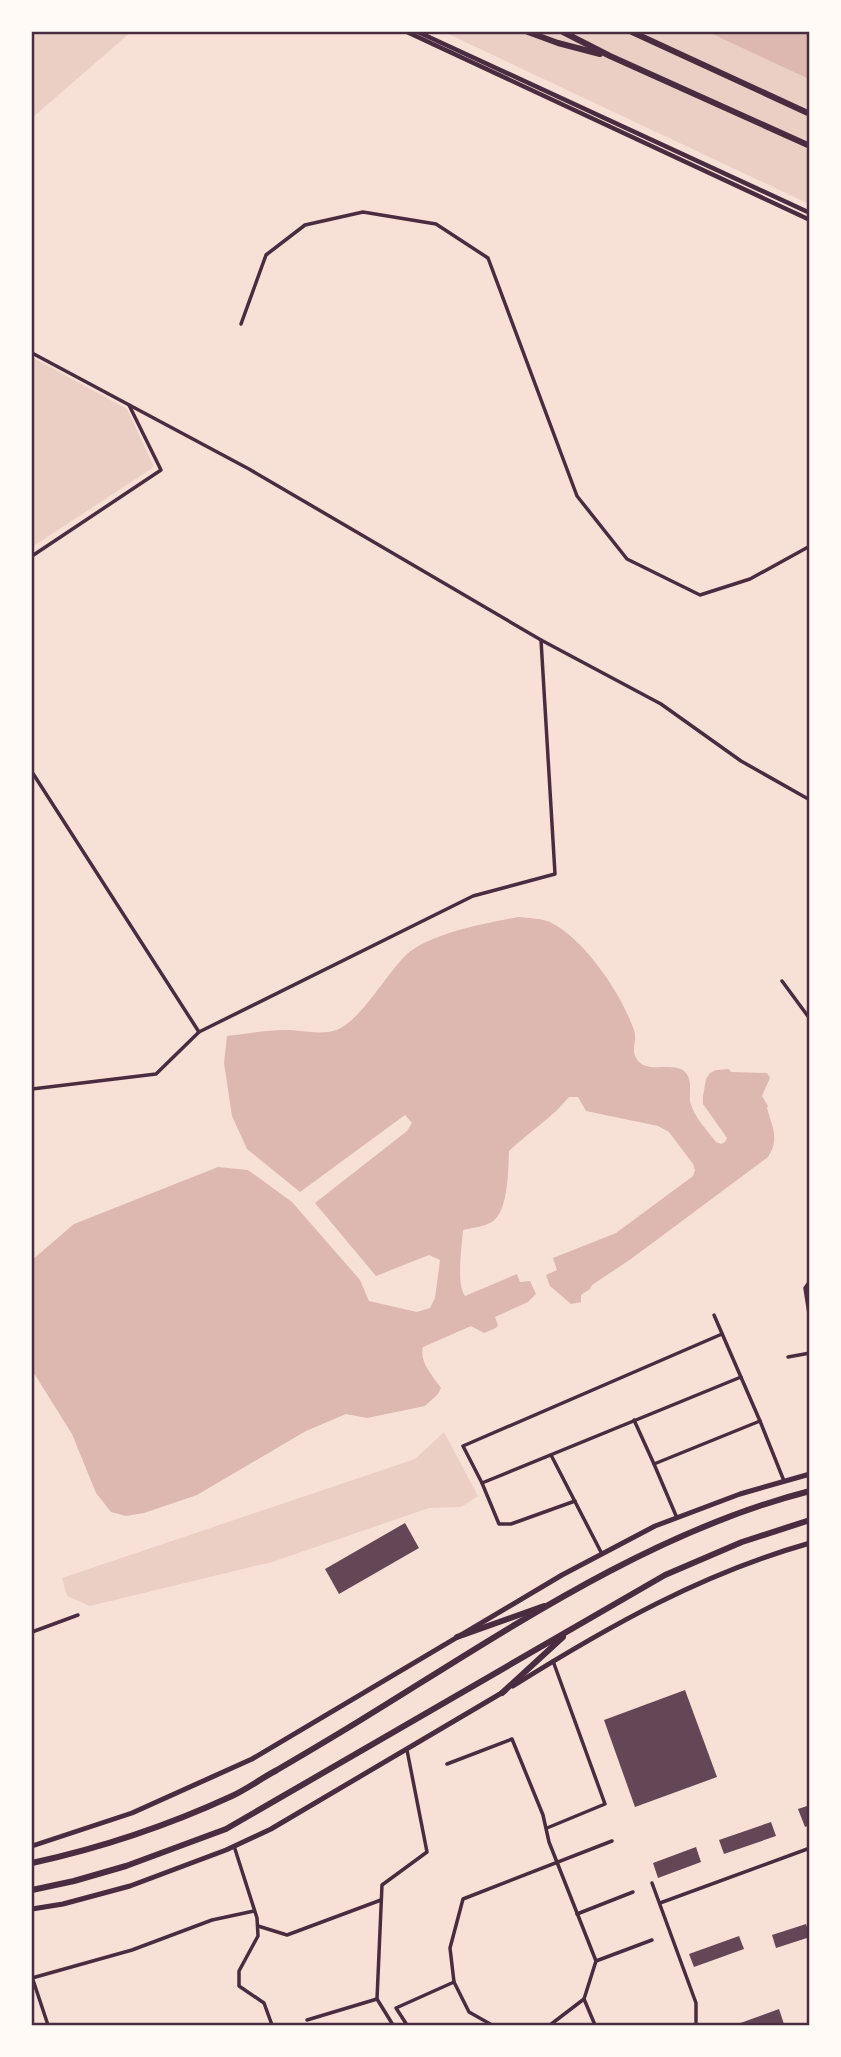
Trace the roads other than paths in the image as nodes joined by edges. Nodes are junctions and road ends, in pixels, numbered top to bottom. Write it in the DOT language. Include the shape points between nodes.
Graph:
graph roads {
  1 [pos="407,32"];
  2 [pos="418,32"];
  3 [pos="528,32"];
  4 [pos="563,32"];
  5 [pos="632,32"];
  6 [pos="610,56"];
  7 [pos="810,114"];
  8 [pos="810,146"];
  9 [pos="810,213"];
  10 [pos="810,220"];
  11 [pos="241,324"];
  12 [pos="32,353"];
  13 [pos="129,405"];
  14 [pos="810,547"];
  15 [pos="32,556"];
  16 [pos="541,640"];
  17 [pos="32,772"];
  18 [pos="810,800"];
  19 [pos="782,981"];
  20 [pos="810,1018"];
  21 [pos="199,1032"];
  22 [pos="32,1089"];
  23 [pos="810,1281"];
  24 [pos="714,1315"];
  25 [pos="810,1320"];
  26 [pos="722,1334"];
  27 [pos="810,1353"];
  28 [pos="788,1357"];
  29 [pos="741,1377"];
  30 [pos="634,1420"];
  31 [pos="760,1421"];
  32 [pos="551,1455"];
  33 [pos="654,1464"];
  34 [pos="810,1474"];
  35 [pos="784,1480"];
  36 [pos="482,1483"];
  37 [pos="810,1491"];
  38 [pos="575,1501"];
  39 [pos="677,1518"];
  40 [pos="810,1520"];
  41 [pos="810,1543"];
  42 [pos="602,1554"];
  43 [pos="562,1599"];
  44 [pos="78,1615"];
  45 [pos="574,1628"];
  46 [pos="32,1632"];
  47 [pos="457,1637"];
  48 [pos="553,1661"];
  49 [pos="502,1693"];
  50 [pos="407,1750"];
  51 [pos="447,1764"];
  52 [pos="547,1828"];
  53 [pos="612,1841"];
  54 [pos="32,1846"];
  55 [pos="234,1846"];
  56 [pos="810,1848"];
  57 [pos="32,1863"];
  58 [pos="557,1863"];
  59 [pos="652,1883"];
  60 [pos="32,1890"];
  61 [pos="633,1892"];
  62 [pos="381,1900"];
  63 [pos="660,1903"];
  64 [pos="32,1909"];
  65 [pos="254,1911"];
  66 [pos="577,1914"];
  67 [pos="257,1926"];
  68 [pos="652,1940"];
  69 [pos="596,1961"];
  70 [pos="32,1978"];
  71 [pos="454,1982"];
  72 [pos="377,1999"];
  73 [pos="584,1999"];
  74 [pos="307,2020"];
  75 [pos="48,2025"];
  76 [pos="272,2025"];
  77 [pos="393,2025"];
  78 [pos="407,2025"];
  79 [pos="492,2025"];
  80 [pos="550,2025"];
  81 [pos="596,2025"];
  82 [pos="696,2025"];
  1 -- 10 [label="street"];
  2 -- 9 [label="street"];
  3 -- 6 [label="highway"];
  4 -- 6 [label="highway"];
  5 -- 7 [label="highway"];
  6 -- 8 [label="highway"];
  11 -- 14 [label="street" via="266,255 305,225 363,212 436,224 488,258 577,496 626,559 700,595 750,579"];
  12 -- 13 [label="street"];
  13 -- 15 [label="street" via="162,470"];
  13 -- 16 [label="street" via="249,469"];
  16 -- 18 [label="street" via="661,704 741,761"];
  16 -- 21 [label="street" via="555,874 473,896"];
  17 -- 21 [label="street"];
  19 -- 20 [label="street"];
  21 -- 22 [label="street" via="156,1074"];
  23 -- 25 [label="street" via="805,1288"];
  24 -- 26 [label="street"];
  26 -- 29 [label="street"];
  26 -- 36 [label="street" via="463,1446"];
  27 -- 28 [label="street"];
  29 -- 30 [label="street"];
  29 -- 31 [label="street"];
  30 -- 32 [label="street"];
  30 -- 33 [label="street"];
  31 -- 33 [label="street"];
  31 -- 35 [label="street"];
  32 -- 36 [label="street"];
  32 -- 38 [label="street"];
  33 -- 39 [label="street"];
  34 -- 35 [label="main road"];
  35 -- 39 [label="main road"];
  36 -- 38 [label="street" via="499,1524"];
  37 -- 43 [label="highway" via="706,1525 640,1554"];
  38 -- 42 [label="street"];
  39 -- 42 [label="main road"];
  40 -- 45 [label="highway" via="742,1542 665,1575"];
  41 -- 48 [label="main road" via="682,1590"];
  42 -- 47 [label="main road"];
  43 -- 47 [label="highway"];
  43 -- 57 [label="highway" via="234,1795 142,1833"];
  44 -- 46 [label="street"];
  45 -- 49 [label="highway"];
  45 -- 60 [label="highway" via="226,1829 126,1866"];
  47 -- 54 [label="main road" via="252,1759 132,1813"];
  48 -- 49 [label="main road"];
  48 -- 52 [label="street" via="605,1804"];
  49 -- 50 [label="main road"];
  50 -- 55 [label="main road"];
  50 -- 62 [label="street" via="427,1852 382,1885"];
  51 -- 52 [label="street" via="512,1739"];
  52 -- 58 [label="street"];
  53 -- 58 [label="street"];
  55 -- 64 [label="main road" via="130,1886"];
  55 -- 65 [label="street"];
  56 -- 63 [label="street"];
  58 -- 66 [label="street"];
  58 -- 71 [label="street" via="463,1899 450,1948"];
  59 -- 63 [label="street"];
  61 -- 66 [label="street"];
  62 -- 67 [label="street" via="287,1935"];
  62 -- 72 [label="street"];
  63 -- 82 [label="street" via="696,2003"];
  65 -- 67 [label="street"];
  65 -- 70 [label="street" via="212,1920 132,1950"];
  66 -- 69 [label="street"];
  67 -- 76 [label="street" via="258,1936 239,1971 239,1986 264,2003"];
  68 -- 69 [label="street"];
  69 -- 73 [label="street"];
  70 -- 75 [label="street"];
  71 -- 78 [label="street" via="396,2008"];
  71 -- 79 [label="street" via="469,2012"];
  72 -- 74 [label="street"];
  72 -- 77 [label="street"];
  73 -- 80 [label="street"];
  73 -- 81 [label="street"];
}
